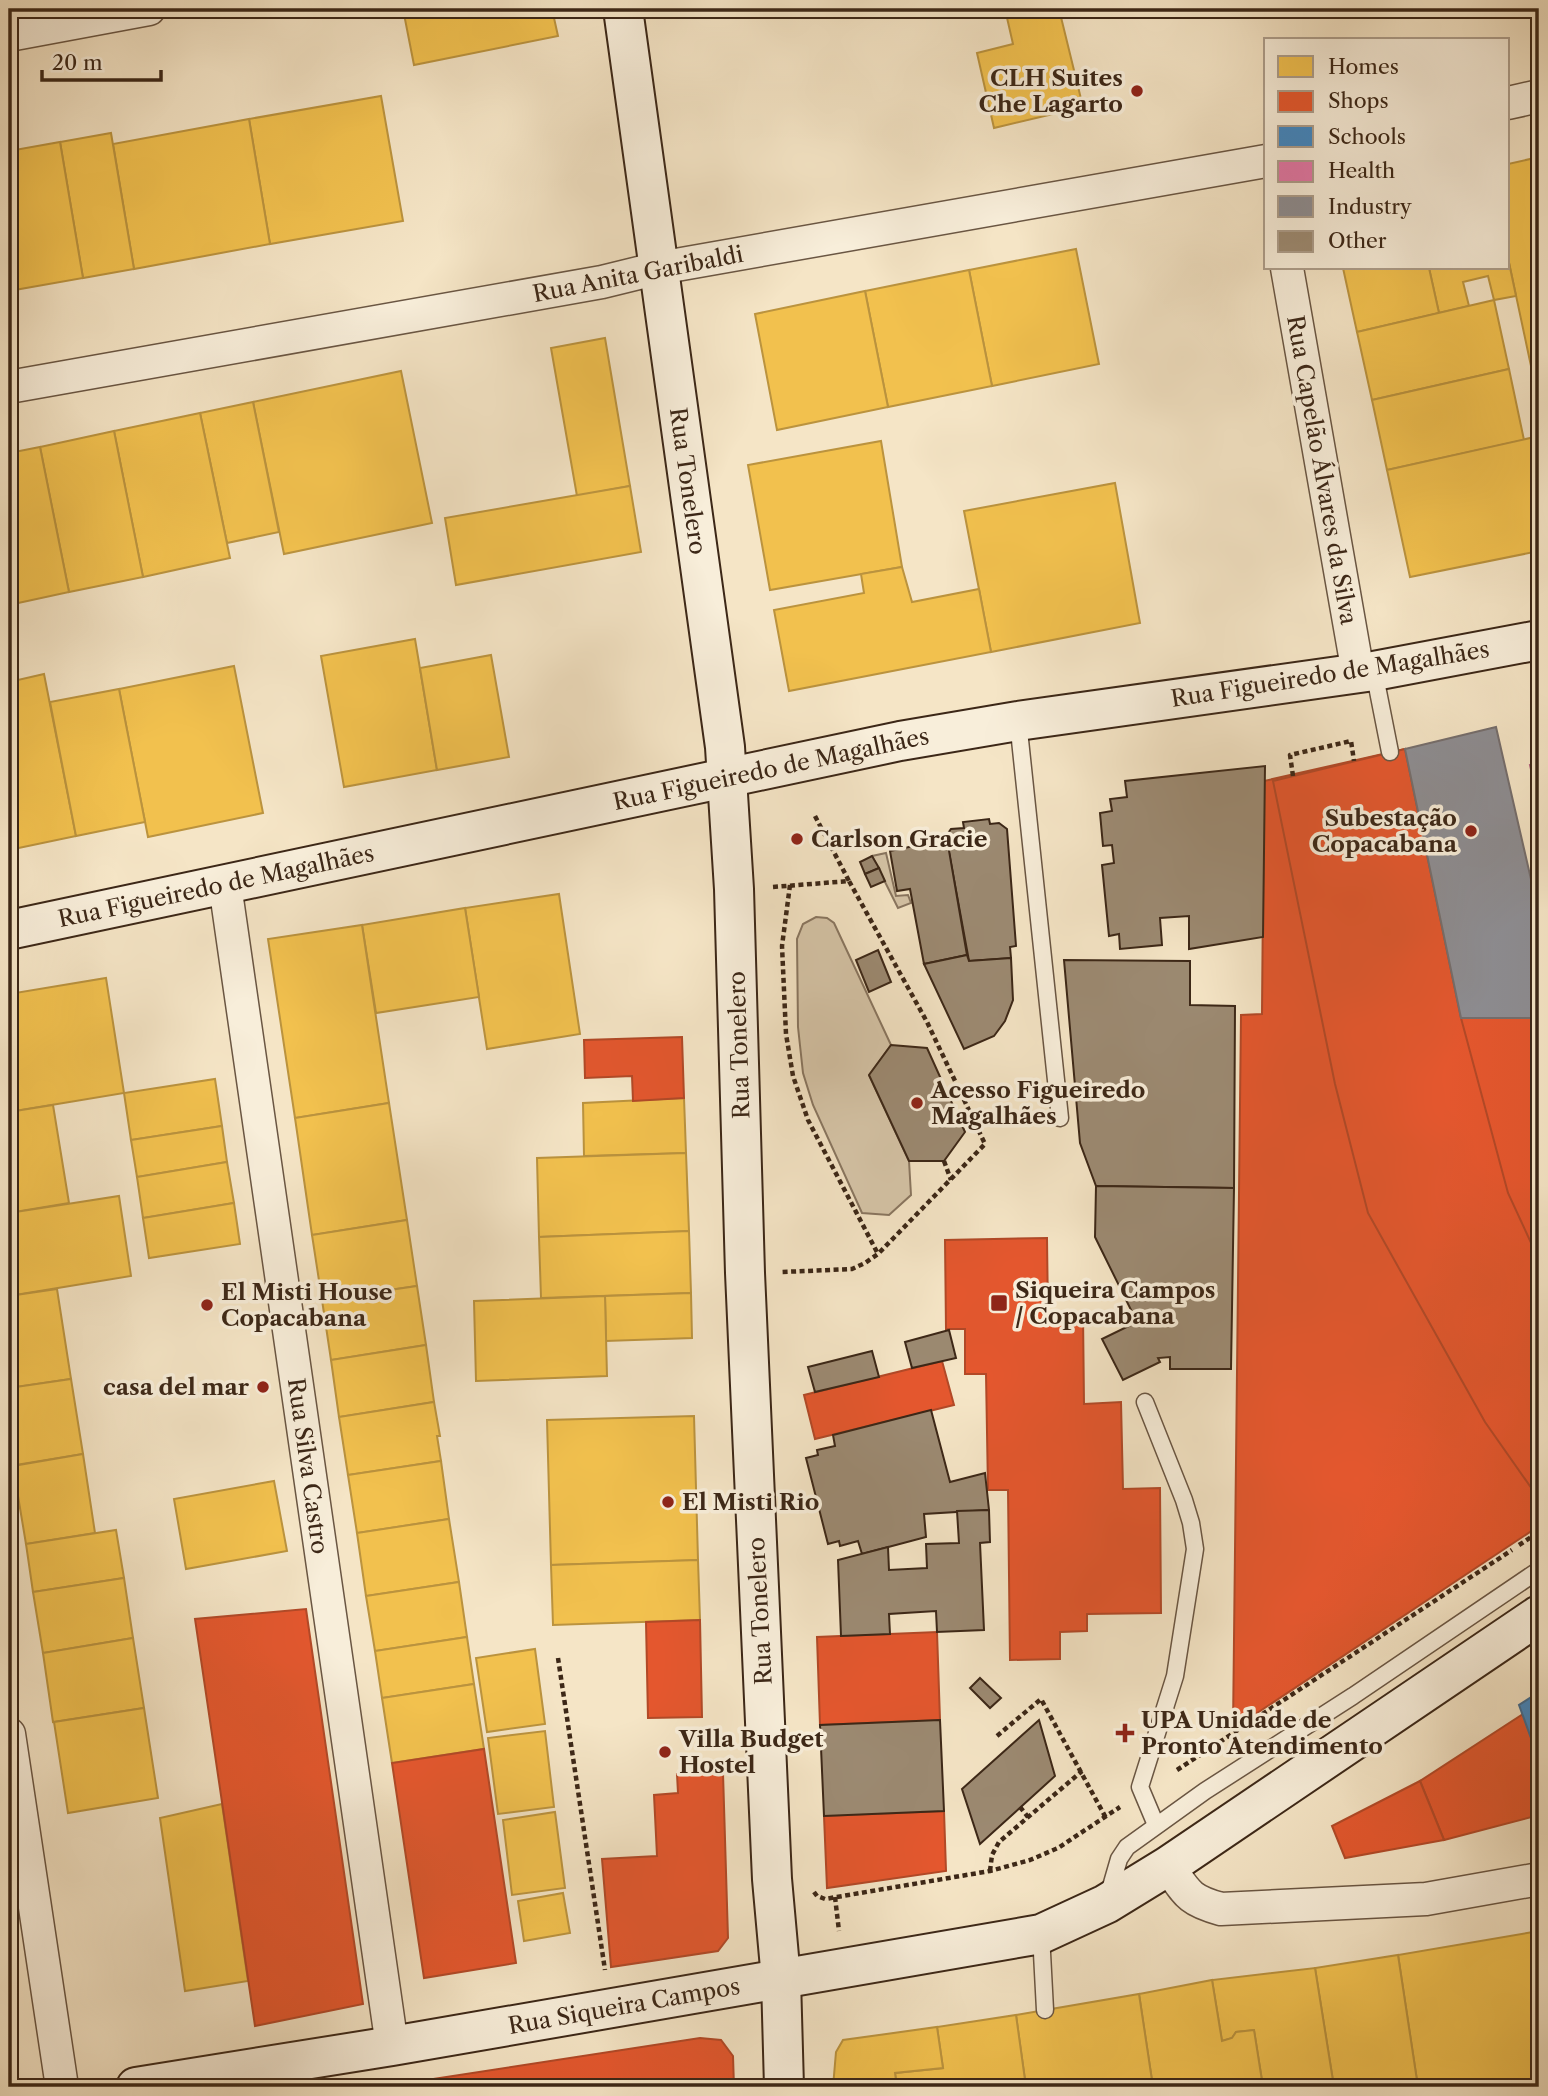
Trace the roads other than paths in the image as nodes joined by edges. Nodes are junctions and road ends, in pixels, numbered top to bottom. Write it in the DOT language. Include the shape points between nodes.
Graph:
graph roads {
  1 [pos="149,9"];
  2 [pos="623,9"];
  3 [pos="45,18"];
  4 [pos="9,36"];
  5 [pos="1539,96"];
  6 [pos="1510,103"];
  7 [pos="1264,161"];
  8 [pos="659,268"];
  9 [pos="1287,270"];
  10 [pos="9,387"];
  11 [pos="1539,640"];
  12 [pos="1366,672"];
  13 [pos="1018,721"];
  14 [pos="1390,752"];
  15 [pos="727,777"];
  16 [pos="225,885"];
  17 [pos="9,930"];
  18 [pos="1060,1118"];
  19 [pos="1145,1402"];
  20 [pos="1539,1570"];
  21 [pos="1539,1615"];
  22 [pos="9,1734"];
  23 [pos="1156,1825"];
  24 [pos="1168,1866"];
  25 [pos="1539,1879"];
  26 [pos="1106,1904"];
  27 [pos="1041,1934"];
  28 [pos="781,1979"];
  29 [pos="1045,2010"];
  30 [pos="391,2046"];
  31 [pos="62,2087"];
  32 [pos="136,2087"];
  33 [pos="784,2087"];
  1 -- 3 [label="street"];
  2 -- 8 [label="main road, Rua Tonelero"];
  3 -- 4 [label="street"];
  5 -- 6 [label="street"];
  7 -- 8 [label="street, Rua Anita Garibaldi"];
  8 -- 10 [label="street, Rua Anita Garibaldi" via="602,282"];
  8 -- 15 [label="main road, Rua Tonelero"];
  9 -- 12 [label="street, Rua Capelão Álvares da Silva"];
  11 -- 12 [label="main road, Rua Figueiredo de Magalhães"];
  12 -- 13 [label="main road, Rua Figueiredo de Magalhães"];
  12 -- 14 [label="lane"];
  13 -- 15 [label="main road, Rua Figueiredo de Magalhães"];
  13 -- 18 [label="lane"];
  15 -- 16 [label="main road, Rua Figueiredo de Magalhães"];
  15 -- 28 [label="main road, Rua Tonelero" via="745,1273"];
  16 -- 17 [label="main road, Rua Figueiredo de Magalhães"];
  16 -- 30 [label="street, Rua Silva Castro"];
  19 -- 23 [label="lane" via="1184,1500 1195,1549 1175,1676 1140,1787"];
  20 -- 23 [label="lane"];
  21 -- 24 [label="main road, Rua Siqueira Campos"];
  22 -- 31 [label="street"];
  23 -- 26 [label="lane" via="1123,1853"];
  24 -- 25 [label="street" via="1189,1896 1221,1909 1426,1899"];
  24 -- 26 [label="main road, Rua Siqueira Campos"];
  26 -- 27 [label="main road, Rua Siqueira Campos"];
  27 -- 28 [label="main road, Rua Siqueira Campos"];
  27 -- 29 [label="lane"];
  28 -- 30 [label="main road, Rua Siqueira Campos"];
  28 -- 33 [label="main road, Rua Tonelero"];
  30 -- 32 [label="main road, Rua Siqueira Campos"];
}
